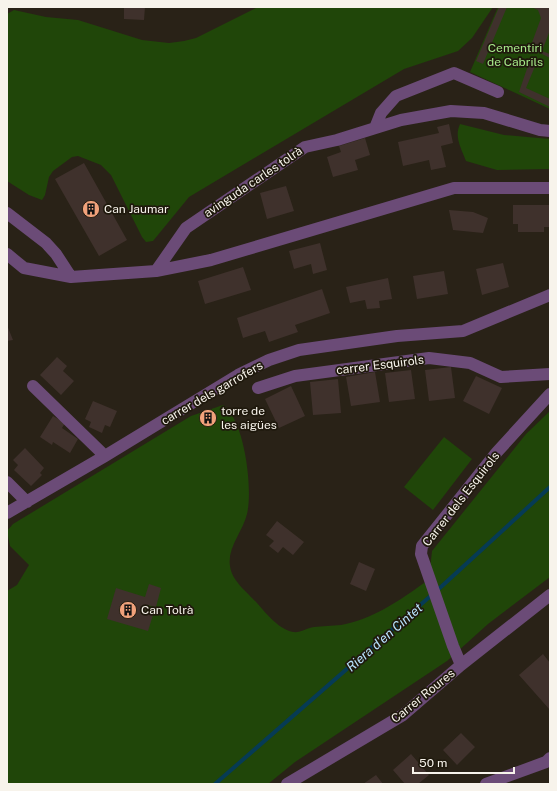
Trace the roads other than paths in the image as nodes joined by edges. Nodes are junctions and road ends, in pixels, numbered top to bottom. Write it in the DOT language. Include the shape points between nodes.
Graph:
graph roads {
  1 [pos="498,92"];
  2 [pos="375,128"];
  3 [pos="550,131"];
  4 [pos="550,188"];
  5 [pos="7,213"];
  6 [pos="7,254"];
  7 [pos="156,271"];
  8 [pos="71,277"];
  9 [pos="550,296"];
  10 [pos="550,374"];
  11 [pos="33,386"];
  12 [pos="258,388"];
  13 [pos="550,394"];
  14 [pos="105,456"];
  15 [pos="7,482"];
  16 [pos="27,502"];
  17 [pos="7,512"];
  18 [pos="550,596"];
  19 [pos="461,665"];
  20 [pos="550,758"];
  21 [pos="287,784"];
  22 [pos="486,784"];
  1 -- 2 [label="street" via="454,72 396,96 381,113"];
  2 -- 3 [label="street, avinguda carles tolrà" via="401,120 450,111 484,113"];
  2 -- 7 [label="street, avinguda carles tolrà" via="305,147 292,155 186,228"];
  4 -- 7 [label="street" via="454,188 211,260"];
  5 -- 8 [label="street" via="46,243"];
  6 -- 8 [label="street" via="24,268"];
  7 -- 8 [label="street"];
  9 -- 14 [label="street, carrer dels garrofers" via="463,331 397,336 299,350 269,360 238,375"];
  10 -- 12 [label="street, carrer Esquirols" via="501,377 470,363 429,358 295,376"];
  11 -- 14 [label="street"];
  13 -- 19 [label="street, Carrer dels Esquirols" via="497,452 422,546 421,554"];
  14 -- 16 [label="street, carrer dels garrofers"];
  15 -- 16 [label="street"];
  16 -- 17 [label="street, carrer dels garrofers"];
  18 -- 19 [label="street, Carrer Roures"];
  19 -- 21 [label="street, Carrer Roures" via="403,715"];
  20 -- 22 [label="street" via="546,762"];
}
